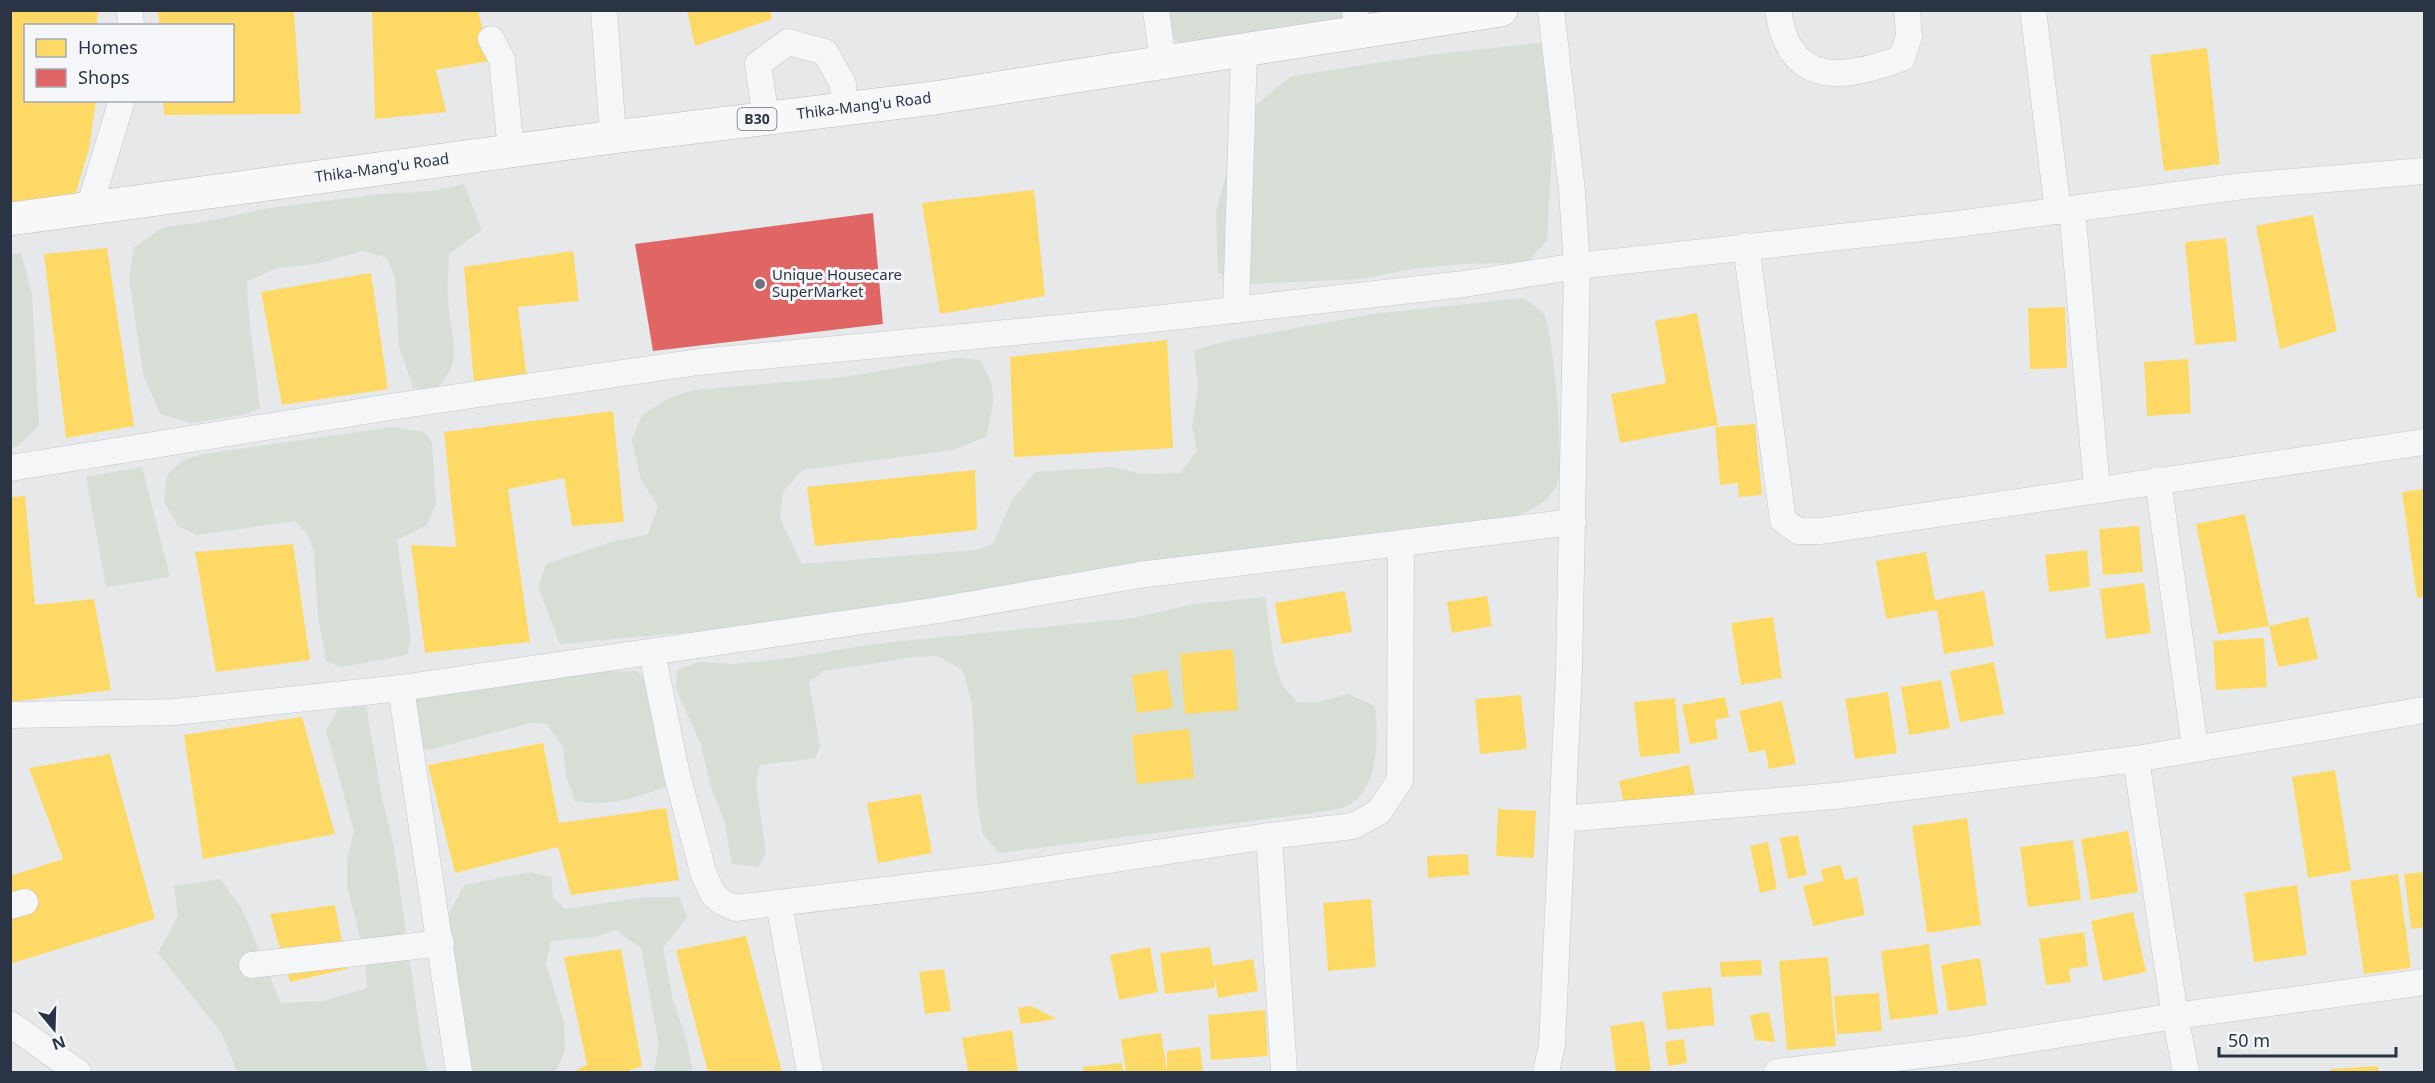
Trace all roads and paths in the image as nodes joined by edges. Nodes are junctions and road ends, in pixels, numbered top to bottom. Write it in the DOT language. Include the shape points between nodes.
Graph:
graph roads {
  1 [pos="604,10"];
  2 [pos="1156,10"];
  3 [pos="1501,10"];
  4 [pos="1551,10"];
  5 [pos="1778,10"];
  6 [pos="1907,10"];
  7 [pos="2036,11"];
  8 [pos="1356,22"];
  9 [pos="491,39"];
  10 [pos="1244,50"];
  11 [pos="1163,62"];
  12 [pos="121,102"];
  13 [pos="844,109"];
  14 [pos="766,118"];
  15 [pos="613,137"];
  16 [pos="512,151"];
  17 [pos="2424,171"];
  18 [pos="88,208"];
  19 [pos="2065,210"];
  20 [pos="10,219"];
  21 [pos="1746,246"];
  22 [pos="1577,266"];
  23 [pos="1236,310"];
  24 [pos="2424,442"];
  25 [pos="10,468"];
  26 [pos="2158,480"];
  27 [pos="2097,488"];
  28 [pos="1573,522"];
  29 [pos="1401,545"];
  30 [pos="652,652"];
  31 [pos="401,688"];
  32 [pos="2424,710"];
  33 [pos="10,715"];
  34 [pos="2195,747"];
  35 [pos="2136,759"];
  36 [pos="1563,819"];
  37 [pos="1269,836"];
  38 [pos="779,904"];
  39 [pos="441,943"];
  40 [pos="252,965"];
  41 [pos="2424,982"];
  42 [pos="2175,1016"];
  43 [pos="10,1024"];
  44 [pos="78,1072"];
  45 [pos="459,1072"];
  46 [pos="810,1072"];
  47 [pos="1284,1072"];
  48 [pos="1546,1072"];
  49 [pos="1777,1072"];
  50 [pos="2186,1072"];
  1 -- 15 [label="street"];
  2 -- 11 [label="street"];
  3 -- 8 [label="highway, Thika-Mang'u Road / B30"];
  4 -- 22 [label="street"];
  5 -- 6 [label="street" via="1786,42 1800,63 1827,74 1874,68 1902,58 1909,36"];
  7 -- 19 [label="street"];
  8 -- 10 [label="highway, Thika-Mang'u Road / B30"];
  9 -- 16 [label="street" via="502,60"];
  10 -- 11 [label="highway, Thika-Mang'u Road / B30"];
  10 -- 23 [label="street"];
  11 -- 13 [label="highway, Thika-Mang'u Road / B30"];
  12 -- 18 [label="street"];
  13 -- 14 [label="highway, Thika-Mang'u Road / B30"];
  13 -- 14 [label="street" via="843,84 825,52 788,42 758,64"];
  14 -- 15 [label="highway, Thika-Mang'u Road / B30"];
  15 -- 16 [label="highway, Thika-Mang'u Road / B30"];
  16 -- 18 [label="highway, Thika-Mang'u Road / B30"];
  17 -- 19 [label="street" via="2243,186"];
  18 -- 20 [label="highway, Thika-Mang'u Road / B30"];
  19 -- 21 [label="street"];
  19 -- 27 [label="street"];
  21 -- 22 [label="street"];
  21 -- 27 [label="street" via="1770,439 1783,520 1789,527 1821,531"];
  22 -- 23 [label="street" via="1464,284"];
  22 -- 28 [label="street"];
  23 -- 25 [label="street" via="698,362"];
  24 -- 26 [label="street"];
  26 -- 27 [label="street"];
  26 -- 34 [label="street"];
  28 -- 29 [label="street"];
  28 -- 36 [label="street"];
  29 -- 30 [label="street" via="1139,575 939,610"];
  29 -- 37 [label="street" via="1400,780 1379,812 1353,826"];
  30 -- 31 [label="street"];
  30 -- 38 [label="street" via="679,783 704,875 713,894 735,908"];
  31 -- 33 [label="street" via="175,712"];
  31 -- 39 [label="street"];
  32 -- 34 [label="street"];
  34 -- 35 [label="street"];
  35 -- 36 [label="street" via="1834,796"];
  35 -- 42 [label="street"];
  36 -- 48 [label="street" via="1552,1045"];
  37 -- 38 [label="street"];
  37 -- 47 [label="street"];
  38 -- 46 [label="street"];
  39 -- 40 [label="street"];
  39 -- 45 [label="street"];
  41 -- 42 [label="street"];
  42 -- 49 [label="street" via="1963,1050"];
  42 -- 50 [label="street"];
  43 -- 44 [label="street"];
}
